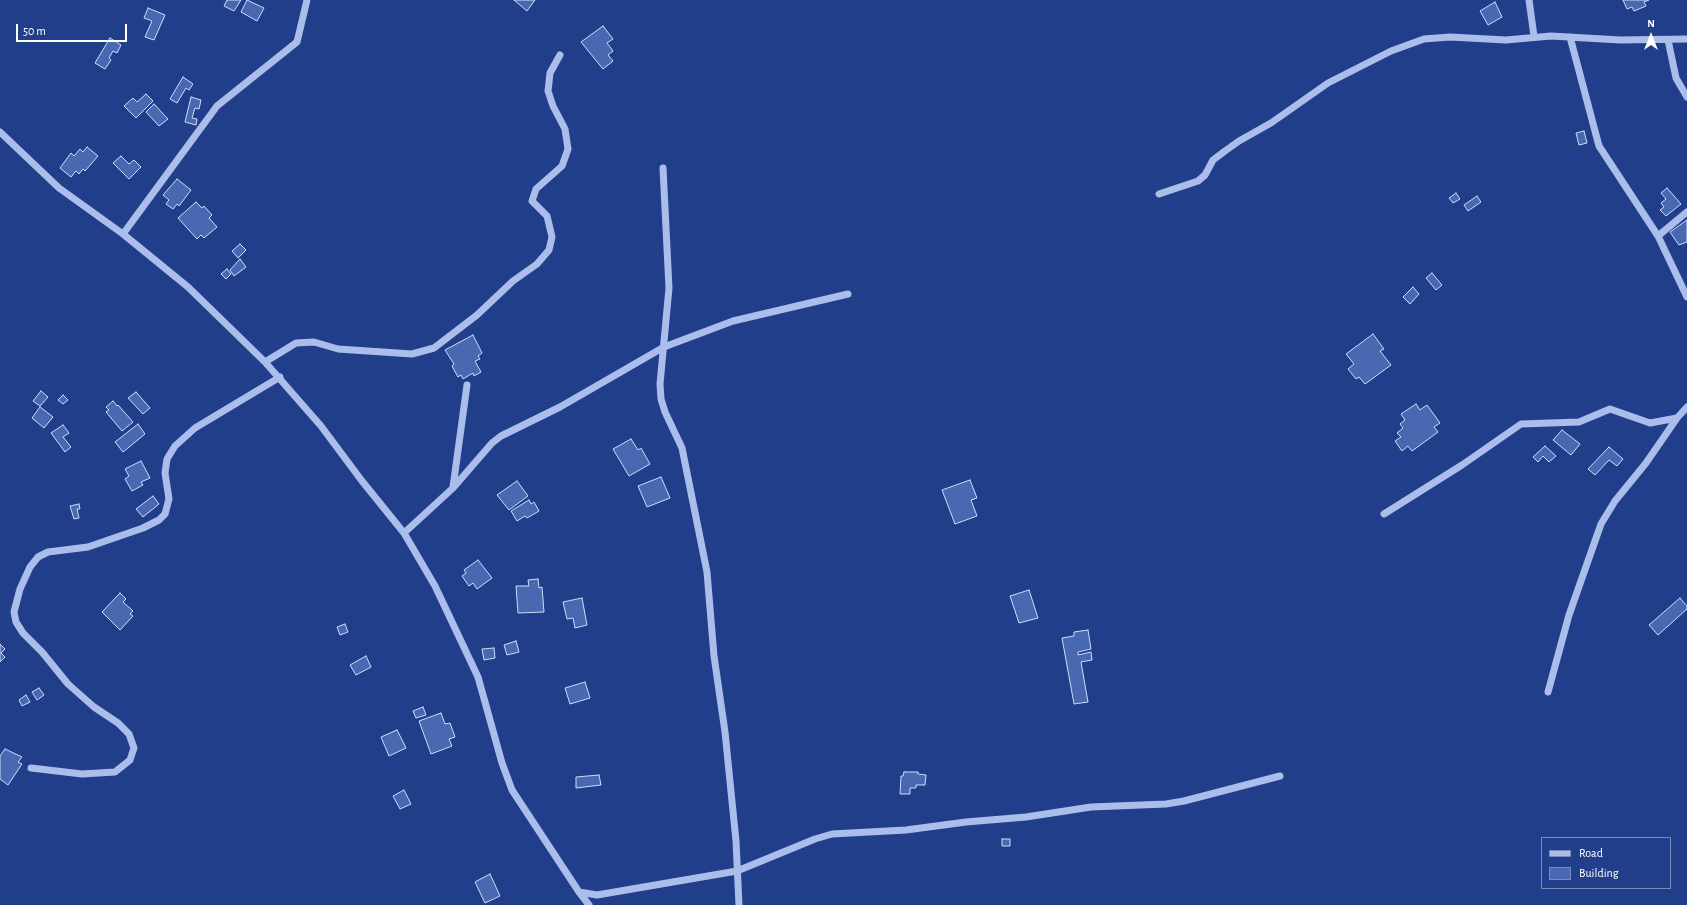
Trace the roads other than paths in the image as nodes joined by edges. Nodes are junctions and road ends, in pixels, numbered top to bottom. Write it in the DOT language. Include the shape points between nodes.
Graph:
graph roads {
  1 [pos="307,0"];
  2 [pos="1530,0"];
  3 [pos="1534,36"];
  4 [pos="1570,37"];
  5 [pos="1687,39"];
  6 [pos="1668,40"];
  7 [pos="560,55"];
  8 [pos="1687,97"];
  9 [pos="0,132"];
  10 [pos="663,168"];
  11 [pos="1159,194"];
  12 [pos="1687,212"];
  13 [pos="123,234"];
  14 [pos="1658,236"];
  15 [pos="848,294"];
  16 [pos="1687,297"];
  17 [pos="664,347"];
  18 [pos="265,362"];
  19 [pos="280,377"];
  20 [pos="467,385"];
  21 [pos="1687,407"];
  22 [pos="1677,418"];
  23 [pos="453,488"];
  24 [pos="1384,514"];
  25 [pos="404,533"];
  26 [pos="1548,692"];
  27 [pos="31,768"];
  28 [pos="1280,776"];
  29 [pos="737,871"];
  30 [pos="579,892"];
  31 [pos="589,905"];
  32 [pos="739,905"];
  1 -- 13 [label="street" via="297,42 217,106"];
  2 -- 3 [label="street"];
  3 -- 4 [label="street"];
  3 -- 11 [label="street" via="1506,40 1424,39 1391,51 1328,83 1271,123 1239,141 1213,160 1205,175 1198,181"];
  4 -- 6 [label="street"];
  4 -- 14 [label="street" via="1599,146"];
  5 -- 6 [label="street"];
  6 -- 8 [label="street" via="1676,78"];
  7 -- 18 [label="street" via="550,73 548,92 552,106 565,129 568,149 562,166 536,189 532,201 547,216 552,237 549,250 537,264 434,348 412,354 338,349 314,342 296,343"];
  9 -- 13 [label="street" via="59,188"];
  10 -- 17 [label="street" via="669,288"];
  12 -- 14 [label="street"];
  13 -- 18 [label="street" via="188,287"];
  14 -- 16 [label="street"];
  15 -- 17 [label="street" via="733,321"];
  17 -- 23 [label="street" via="560,407 501,436"];
  17 -- 29 [label="street" via="661,399 684,455 707,572 714,656 734,817"];
  18 -- 19 [label="street"];
  19 -- 25 [label="street"];
  19 -- 27 [label="street" via="195,428 175,446 167,459 165,473 170,499 165,514 159,520 88,547 48,552 38,557 30,567 20,589 14,612 16,622 68,684 129,734 134,748 130,760 115,772 82,774"];
  20 -- 23 [label="street"];
  21 -- 22 [label="street"];
  22 -- 24 [label="street" via="1650,423 1610,409 1578,422 1521,424"];
  22 -- 26 [label="street" via="1646,463 1615,501 1601,524 1569,615"];
  23 -- 25 [label="street"];
  25 -- 30 [label="street" via="436,586 478,677 512,790"];
  28 -- 29 [label="street" via="1166,804 1091,807 906,830 832,834"];
  29 -- 30 [label="street" via="597,895"];
  29 -- 32 [label="street"];
  30 -- 31 [label="street"];
}
